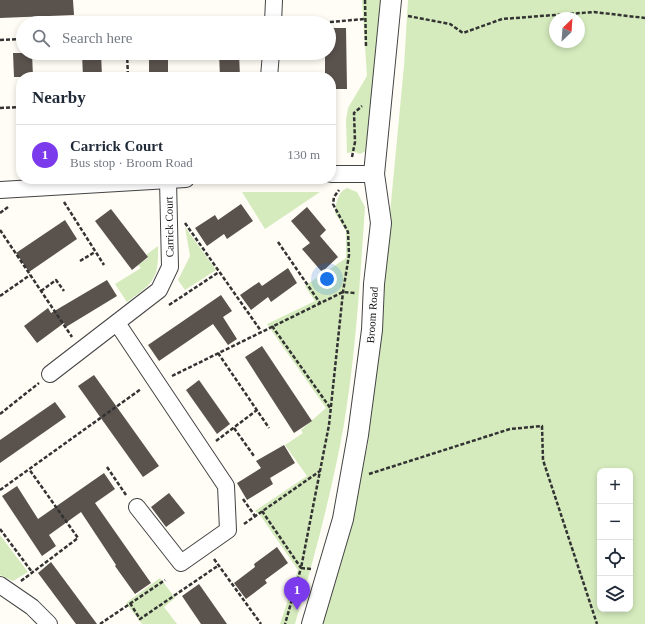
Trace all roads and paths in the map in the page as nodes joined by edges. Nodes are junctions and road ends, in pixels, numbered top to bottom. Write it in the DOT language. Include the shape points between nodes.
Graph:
graph roads {
  1 [pos="274,0"];
  2 [pos="365,0"];
  3 [pos="391,7"];
  4 [pos="273,16"];
  5 [pos="645,18"];
  6 [pos="365,19"];
  7 [pos="336,21"];
  8 [pos="16,39"];
  9 [pos="0,40"];
  10 [pos="366,54"];
  11 [pos="127,60"];
  12 [pos="270,60"];
  13 [pos="128,72"];
  14 [pos="269,72"];
  15 [pos="364,103"];
  16 [pos="16,107"];
  17 [pos="0,108"];
  18 [pos="339,174"];
  19 [pos="374,174"];
  20 [pos="102,184"];
  21 [pos="168,184"];
  22 [pos="53,187"];
  23 [pos="0,190"];
  24 [pos="8,207"];
  25 [pos="0,212"];
  26 [pos="183,220"];
  27 [pos="0,230"];
  28 [pos="278,242"];
  29 [pos="96,252"];
  30 [pos="80,261"];
  31 [pos="104,265"];
  32 [pos="219,272"];
  33 [pos="30,275"];
  34 [pos="64,291"];
  35 [pos="41,292"];
  36 [pos="0,296"];
  37 [pos="320,303"];
  38 [pos="164,308"];
  39 [pos="116,323"];
  40 [pos="272,326"];
  41 [pos="261,332"];
  42 [pos="73,339"];
  43 [pos="218,353"];
  44 [pos="50,374"];
  45 [pos="331,409"];
  46 [pos="257,410"];
  47 [pos="0,414"];
  48 [pos="234,428"];
  49 [pos="269,428"];
  50 [pos="202,451"];
  51 [pos="254,456"];
  52 [pos="106,467"];
  53 [pos="29,469"];
  54 [pos="320,471"];
  55 [pos="350,480"];
  56 [pos="239,493"];
  57 [pos="137,507"];
  58 [pos="262,511"];
  59 [pos="255,516"];
  60 [pos="243,525"];
  61 [pos="0,530"];
  62 [pos="204,546"];
  63 [pos="219,565"];
  64 [pos="301,568"];
  65 [pos="329,571"];
  66 [pos="32,572"];
  67 [pos="164,580"];
  68 [pos="8,585"];
  69 [pos="130,603"];
  70 [pos="49,624"];
  71 [pos="100,624"];
  72 [pos="261,624"];
  73 [pos="285,624"];
  74 [pos="312,624"];
  75 [pos="597,624"];
  1 -- 4 [label="street"];
  2 -- 6 [label="path"];
  3 -- 5 [label="path" via="450,24 462,33 502,20 594,12"];
  3 -- 19 [label="street, Broom Road"];
  6 -- 7 [label="path"];
  6 -- 10 [label="path"];
  8 -- 9 [label="path"];
  11 -- 13 [label="path"];
  12 -- 14 [label="street"];
  15 -- 18 [label="path" via="354,113 355,142 352,159"];
  16 -- 17 [label="path"];
  18 -- 19 [label="street"];
  18 -- 45 [label="path" via="333,204 348,232 349,255"];
  19 -- 55 [label="street, Broom Road" via="381,223 372,330"];
  20 -- 22 [label="street"];
  21 -- 39 [label="street, Carrick Court" via="170,267 159,290"];
  22 -- 23 [label="street"];
  22 -- 29 [label="path"];
  24 -- 25 [label="path"];
  26 -- 32 [label="path"];
  27 -- 33 [label="path"];
  28 -- 37 [label="path"];
  29 -- 30 [label="path"];
  29 -- 31 [label="path"];
  32 -- 38 [label="path"];
  32 -- 41 [label="path"];
  33 -- 35 [label="path"];
  33 -- 36 [label="path"];
  34 -- 35 [label="path" via="56,280"];
  35 -- 42 [label="path"];
  39 -- 44 [label="street, Carrick Court"];
  39 -- 50 [label="street"];
  40 -- 45 [label="path"];
  43 -- 46 [label="path"];
  44 -- 47 [label="path"];
  45 -- 54 [label="path"];
  46 -- 48 [label="path"];
  46 -- 49 [label="path"];
  48 -- 50 [label="path"];
  48 -- 51 [label="path"];
  50 -- 62 [label="street" via="226,486 228,530"];
  52 -- 57 [label="path"];
  53 -- 66 [label="path" via="78,538"];
  54 -- 58 [label="path"];
  54 -- 64 [label="path"];
  55 -- 65 [label="street, Broom Road"];
  55 -- 75 [label="path" via="510,429 542,426 544,460"];
  56 -- 59 [label="path"];
  57 -- 62 [label="street" via="181,563"];
  58 -- 59 [label="path"];
  58 -- 64 [label="path"];
  59 -- 60 [label="path"];
  61 -- 66 [label="path"];
  62 -- 63 [label="path"];
  63 -- 69 [label="path" via="140,619"];
  63 -- 72 [label="path"];
  64 -- 65 [label="path"];
  64 -- 73 [label="path"];
  65 -- 74 [label="street, Broom Road"];
  66 -- 68 [label="path"];
  67 -- 69 [label="path"];
  68 -- 70 [label="street"];
  69 -- 71 [label="path"];
}
